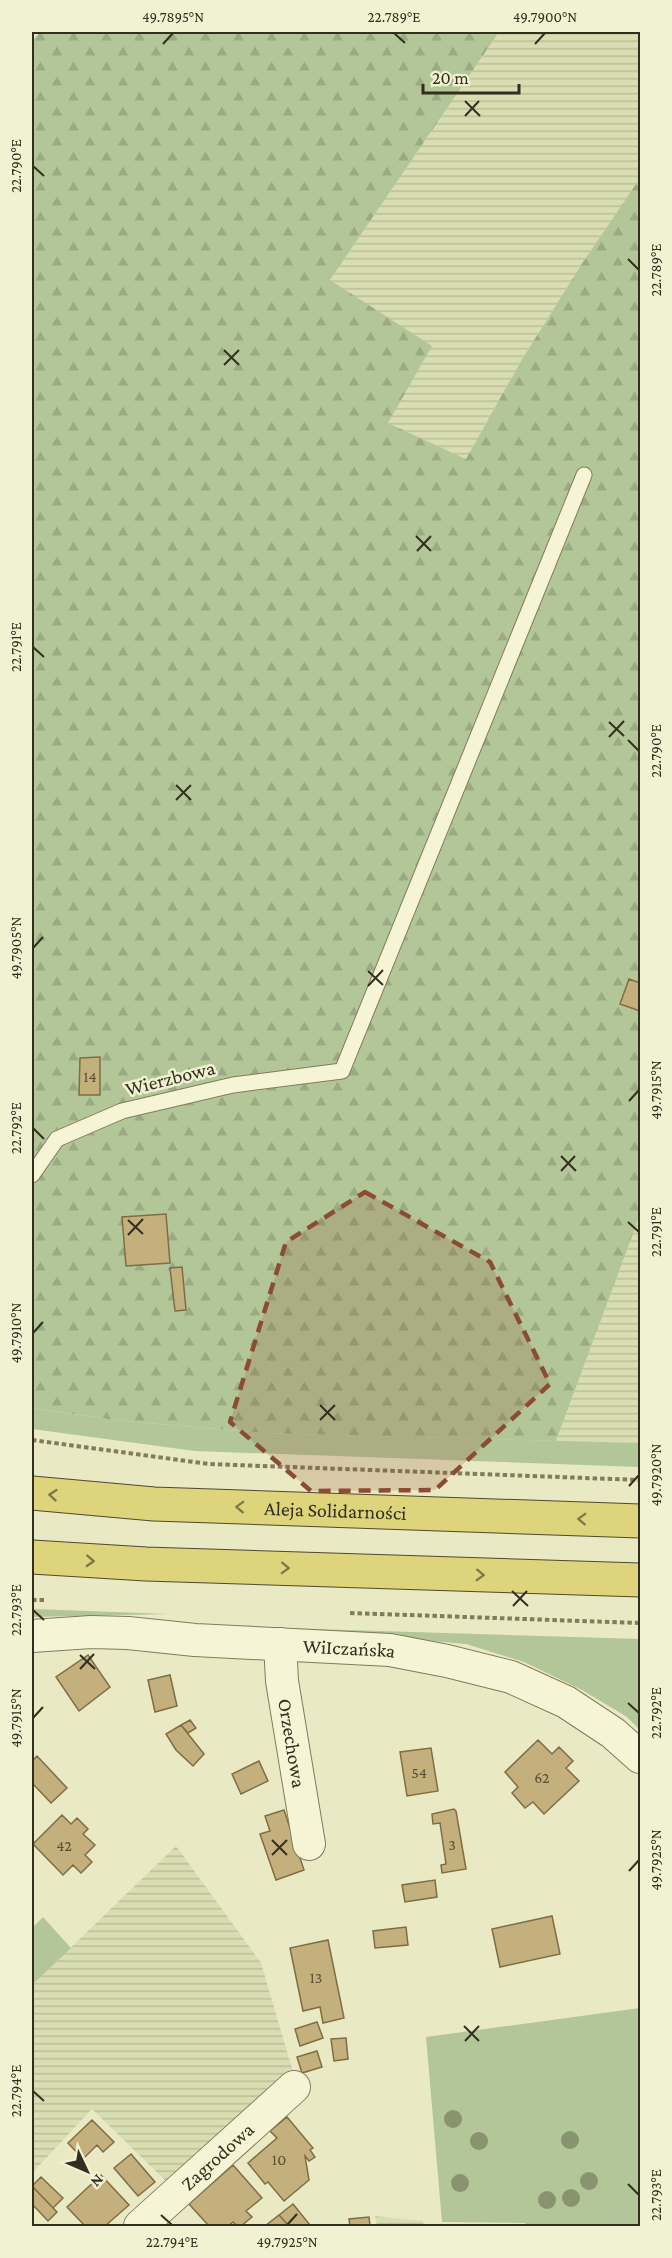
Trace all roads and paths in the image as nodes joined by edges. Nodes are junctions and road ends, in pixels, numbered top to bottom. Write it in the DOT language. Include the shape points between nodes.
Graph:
graph roads {
  1 [pos="584,475"];
  2 [pos="32,1174"];
  3 [pos="32,1440"];
  4 [pos="640,1480"];
  5 [pos="32,1494"];
  6 [pos="640,1521"];
  7 [pos="32,1557"];
  8 [pos="640,1580"];
  9 [pos="32,1600"];
  10 [pos="55,1601"];
  11 [pos="348,1613"];
  12 [pos="640,1623"];
  13 [pos="32,1636"];
  14 [pos="280,1644"];
  15 [pos="640,1757"];
  16 [pos="309,1844"];
  17 [pos="294,2087"];
  18 [pos="140,2226"];
  1 -- 2 [label="lane, Wierzbowa" via="342,1071 233,1084 122,1111 57,1138"];
  3 -- 4 [label="path" via="209,1464"];
  6 -- 5 [label="highway, Aleja Solidarności, one-way" via="154,1504"];
  7 -- 8 [label="highway, one-way"];
  9 -- 10 [label="path"];
  11 -- 12 [label="path"];
  13 -- 14 [label="street, WiIczańska" via="128,1633"];
  14 -- 15 [label="street, WiIczańska" via="390,1650 511,1677 566,1702 613,1733"];
  14 -- 16 [label="street, Orzechowa" via="282,1681"];
  17 -- 18 [label="street, Zagrodowa"];
}
